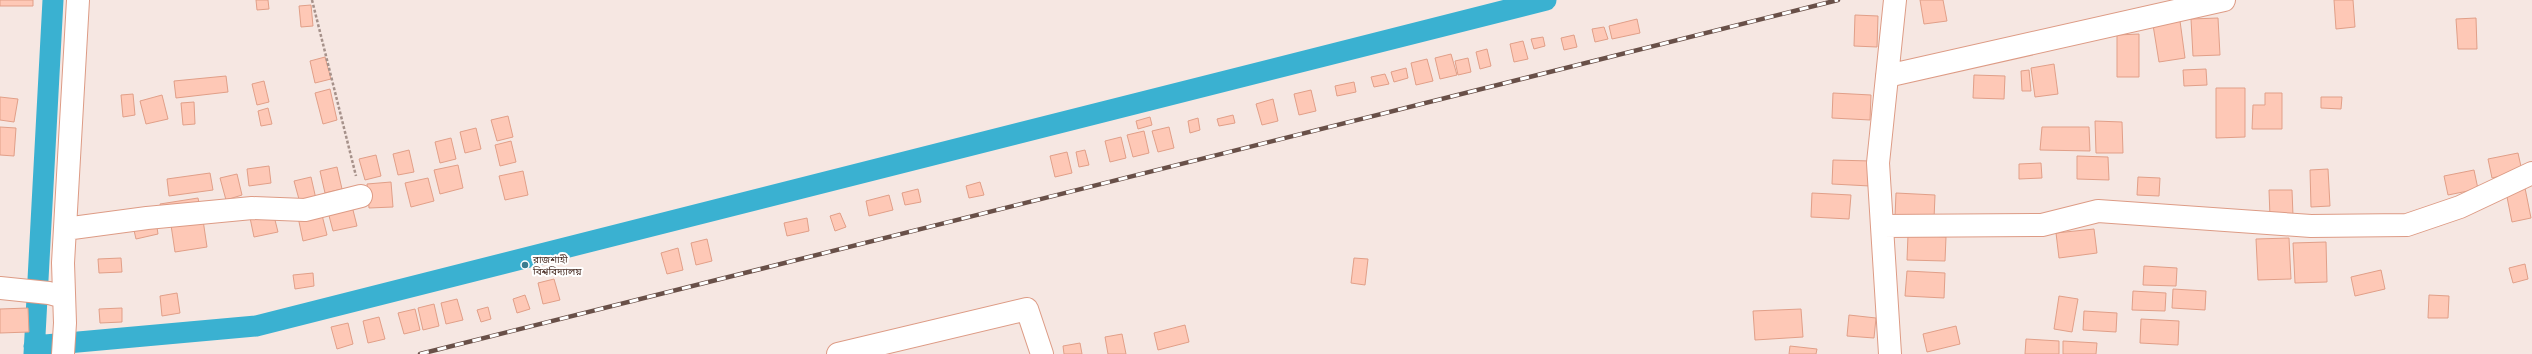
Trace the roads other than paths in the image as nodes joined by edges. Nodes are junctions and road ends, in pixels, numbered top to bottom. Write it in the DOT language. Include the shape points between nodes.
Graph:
graph roads {
  1 [pos="78,0"];
  2 [pos="1895,0"];
  3 [pos="2224,0"];
  4 [pos="1887,76"];
  5 [pos="2532,173"];
  6 [pos="361,196"];
  7 [pos="1882,226"];
  8 [pos="65,229"];
  9 [pos="10,289"];
  10 [pos="56,295"];
  11 [pos="63,354"];
  12 [pos="838,354"];
  13 [pos="1042,354"];
  14 [pos="1890,354"];
  1 -- 8 [label="street"];
  2 -- 4 [label="street"];
  3 -- 4 [label="street"];
  4 -- 7 [label="street" via="1878,163"];
  5 -- 7 [label="street" via="2460,207 2407,225 2311,226 2098,211 2042,225"];
  6 -- 8 [label="street" via="305,210 252,208"];
  7 -- 14 [label="street"];
  8 -- 10 [label="street"];
  9 -- 10 [label="street"];
  10 -- 11 [label="street" via="65,323"];
  12 -- 13 [label="street" via="1027,308"];
}
